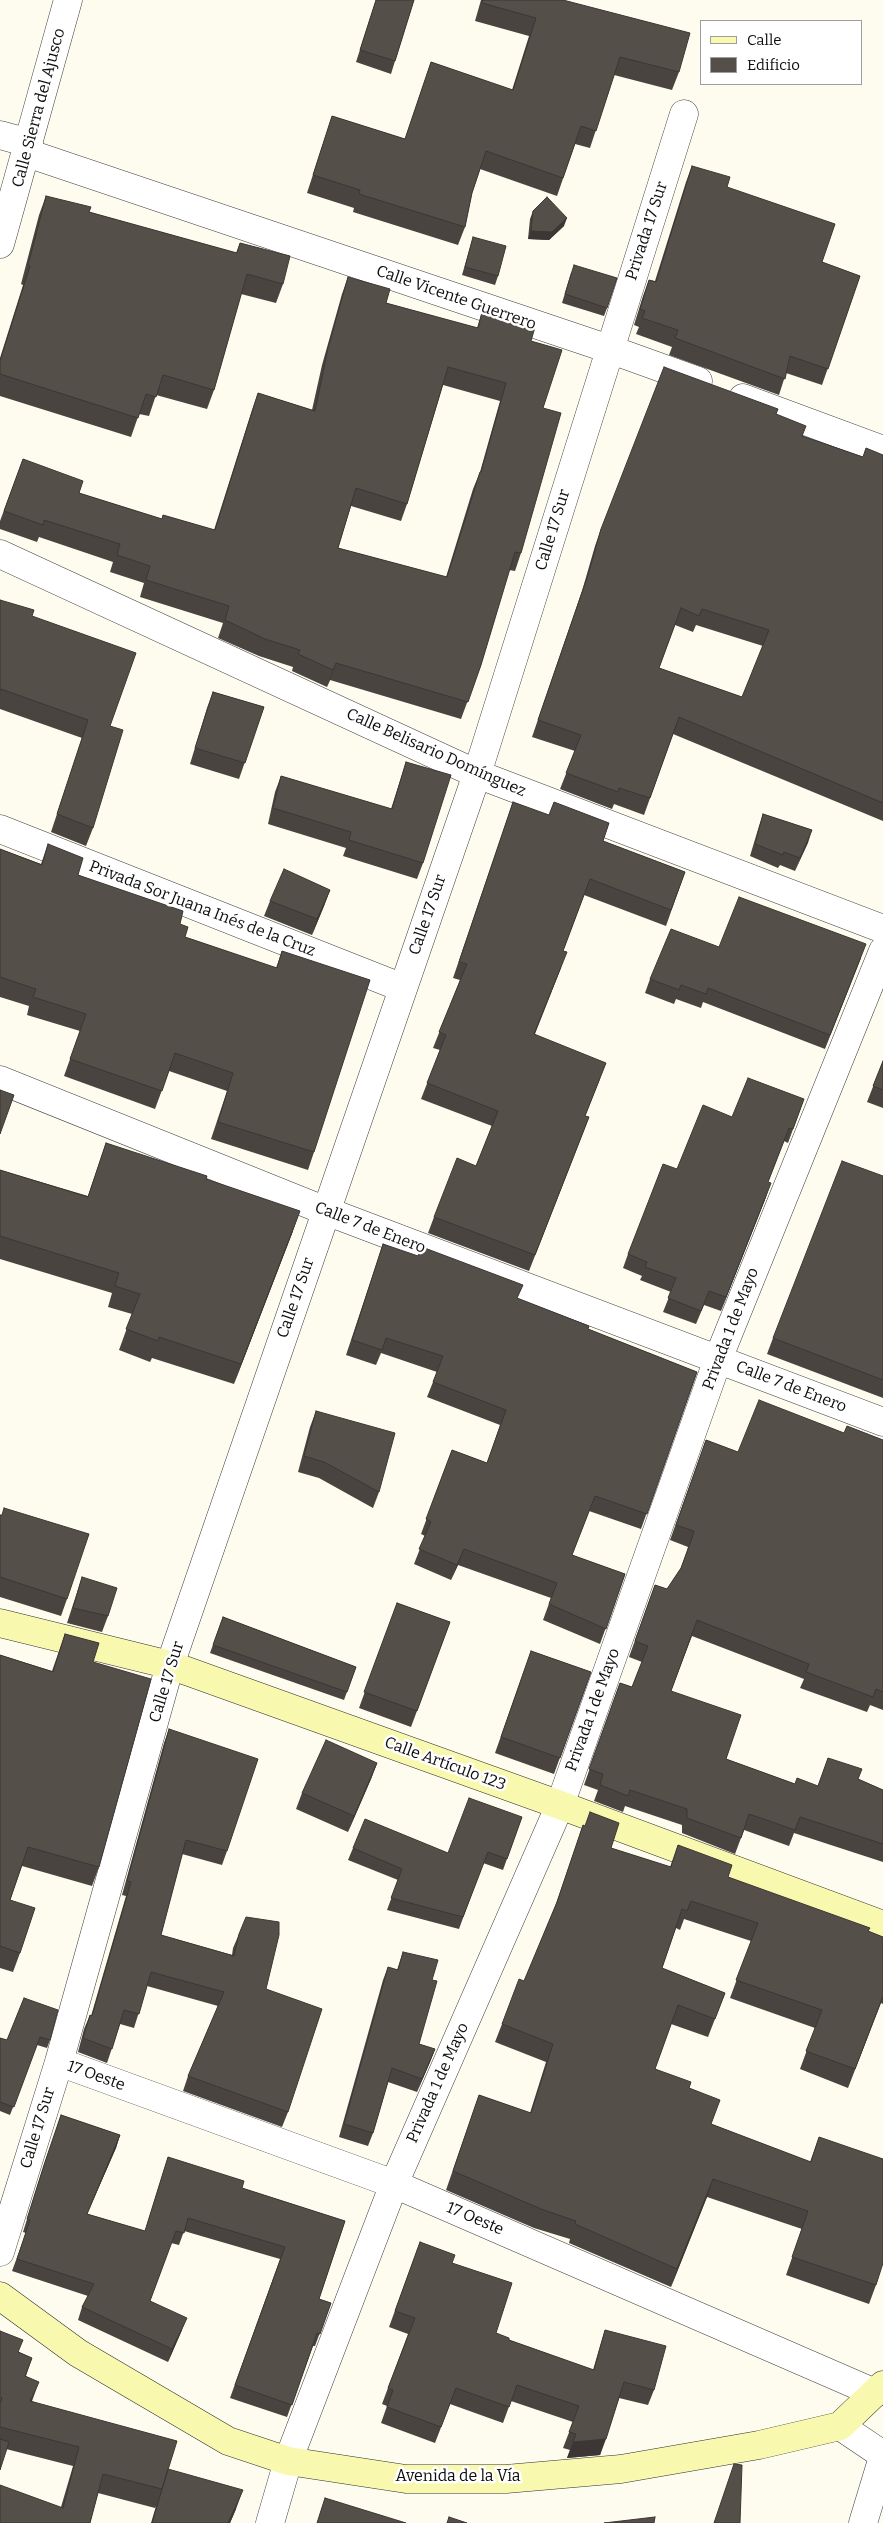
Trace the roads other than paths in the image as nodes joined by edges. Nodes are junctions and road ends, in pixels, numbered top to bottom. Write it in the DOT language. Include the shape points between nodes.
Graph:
graph roads {
  1 [pos="68,0"];
  2 [pos="684,114"];
  3 [pos="0,135"];
  4 [pos="28,148"];
  5 [pos="0,244"];
  6 [pos="609,349"];
  7 [pos="883,450"];
  8 [pos="0,554"];
  9 [pos="476,774"];
  10 [pos="0,829"];
  11 [pos="883,929"];
  12 [pos="883,952"];
  13 [pos="403,988"];
  14 [pos="0,1080"];
  15 [pos="326,1211"];
  16 [pos="718,1359"];
  17 [pos="883,1422"];
  18 [pos="0,1623"];
  19 [pos="170,1666"];
  20 [pos="560,1805"];
  21 [pos="883,1925"];
  22 [pos="59,2062"];
  23 [pos="394,2184"];
  24 [pos="0,2252"];
  25 [pos="0,2296"];
  26 [pos="880,2391"];
  27 [pos="840,2426"];
  28 [pos="883,2456"];
  29 [pos="288,2461"];
  30 [pos="270,2523"];
  31 [pos="862,2523"];
  1 -- 4 [label="street, Calle Sierra del Ajusco"];
  2 -- 6 [label="street, Privada 17 Sur"];
  3 -- 4 [label="street, Calle Vicente Guerrero"];
  4 -- 5 [label="street, Calle Sierra del Ajusco"];
  4 -- 6 [label="street, Calle Vicente Guerrero"];
  6 -- 7 [label="street, Calle Vicente Guerrero"];
  6 -- 9 [label="street, Calle 17 Sur"];
  8 -- 9 [label="street, Calle Belisario Domínguez"];
  9 -- 11 [label="street, Calle Belisario Domínguez"];
  9 -- 13 [label="street, Calle 17 Sur"];
  10 -- 13 [label="street, Privada Sor Juana Inés de la Cruz"];
  12 -- 16 [label="street, Privada 1 de Mayo"];
  13 -- 15 [label="street, Calle 17 Sur"];
  14 -- 15 [label="street, Calle 7 de Enero"];
  15 -- 16 [label="street, Calle 7 de Enero"];
  15 -- 19 [label="street, Calle 17 Sur"];
  16 -- 17 [label="street, Calle 7 de Enero"];
  16 -- 20 [label="street, Privada 1 de Mayo"];
  18 -- 19 [label="street, Calle Artículo 123"];
  19 -- 20 [label="street, Calle Artículo 123"];
  19 -- 22 [label="street, Calle 17 Sur"];
  20 -- 21 [label="street, Calle Artículo 123"];
  20 -- 23 [label="street, Privada 1 de Mayo"];
  22 -- 23 [label="street, 17 Oeste"];
  22 -- 24 [label="street, Calle 17 Sur"];
  23 -- 26 [label="street, 17 Oeste"];
  23 -- 29 [label="street, Privada 1 de Mayo"];
  25 -- 29 [label="street, Avenida de la Vía" via="78,2353 228,2441"];
  26 -- 27 [label="street"];
  27 -- 28 [label="street"];
  27 -- 29 [label="street, Avenida de la Vía" via="759,2445 621,2469 506,2479 406,2479"];
  28 -- 31 [label="street"];
  29 -- 30 [label="street, Privada 1 de Mayo"];
}
